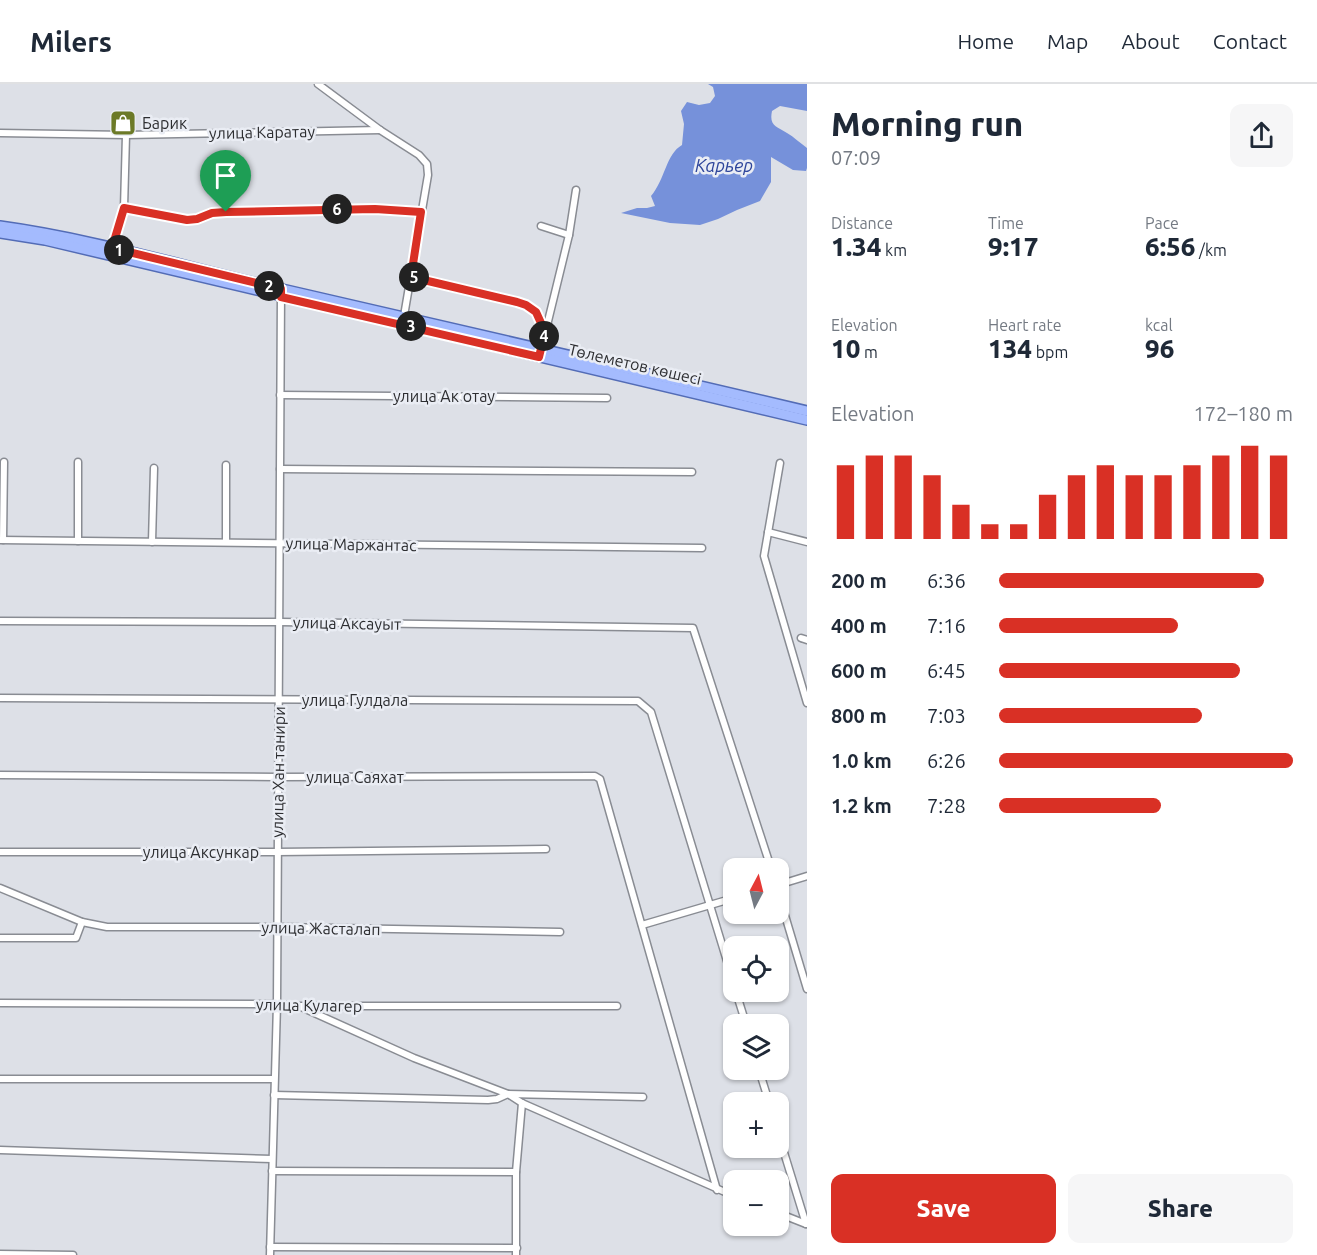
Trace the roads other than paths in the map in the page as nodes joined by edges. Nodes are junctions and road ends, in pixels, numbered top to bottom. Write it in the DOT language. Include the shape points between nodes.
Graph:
graph roads {
  1 [pos="318,84"];
  2 [pos="381,130"];
  3 [pos="0,133"];
  4 [pos="126,135"];
  5 [pos="576,190"];
  6 [pos="124,208"];
  7 [pos="421,212"];
  8 [pos="0,226"];
  9 [pos="541,226"];
  10 [pos="0,233"];
  11 [pos="569,235"];
  12 [pos="112,248"];
  13 [pos="411,277"];
  14 [pos="281,293"];
  15 [pos="404,316"];
  16 [pos="545,332"];
  17 [pos="540,353"];
  18 [pos="280,395"];
  19 [pos="607,398"];
  20 [pos="807,411"];
  21 [pos="807,420"];
  22 [pos="4,462"];
  23 [pos="78,462"];
  24 [pos="780,463"];
  25 [pos="226,465"];
  26 [pos="154,468"];
  27 [pos="280,470"];
  28 [pos="692,472"];
  29 [pos="768,532"];
  30 [pos="1,540"];
  31 [pos="78,541"];
  32 [pos="152,542"];
  33 [pos="226,542"];
  34 [pos="807,542"];
  35 [pos="280,544"];
  36 [pos="702,548"];
  37 [pos="0,621"];
  38 [pos="280,622"];
  39 [pos="0,698"];
  40 [pos="279,699"];
  41 [pos="807,703"];
  42 [pos="0,775"];
  43 [pos="278,777"];
  44 [pos="546,849"];
  45 [pos="0,852"];
  46 [pos="277,852"];
  47 [pos="768,858"];
  48 [pos="807,876"];
  49 [pos="789,882"];
  50 [pos="0,888"];
  51 [pos="723,901"];
  52 [pos="710,905"];
  53 [pos="82,922"];
  54 [pos="788,924"];
  55 [pos="642,925"];
  56 [pos="277,927"];
  57 [pos="560,932"];
  58 [pos="0,938"];
  59 [pos="723,948"];
  60 [pos="807,989"];
  61 [pos="0,1003"];
  62 [pos="277,1004"];
  63 [pos="298,1006"];
  64 [pos="617,1006"];
  65 [pos="0,1079"];
  66 [pos="274,1079"];
  67 [pos="508,1094"];
  68 [pos="274,1095"];
  69 [pos="643,1097"];
  70 [pos="522,1103"];
  71 [pos="0,1150"];
  72 [pos="786,1158"];
  73 [pos="272,1159"];
  74 [pos="272,1171"];
  75 [pos="516,1172"];
  76 [pos="717,1190"];
  77 [pos="723,1192"];
  78 [pos="789,1217"];
  79 [pos="806,1224"];
  80 [pos="270,1247"];
  81 [pos="516,1251"];
  82 [pos="0,1254"];
  83 [pos="40,1255"];
  84 [pos="74,1255"];
  85 [pos="270,1255"];
  1 -- 2 [label="street"];
  2 -- 4 [label="street, улица Каратау"];
  2 -- 7 [label="street" via="427,164"];
  3 -- 4 [label="street, улица Каратау"];
  4 -- 6 [label="street"];
  5 -- 11 [label="street"];
  6 -- 7 [label="street" via="191,220 226,212"];
  6 -- 12 [label="street"];
  7 -- 13 [label="street"];
  8 -- 12 [label="main road, Төлеметов көшесі"];
  9 -- 11 [label="street"];
  10 -- 14 [label="main road, Төлеметов көшесі"];
  11 -- 16 [label="street"];
  12 -- 14 [label="main road, Төлеметов көшесі"];
  13 -- 15 [label="street"];
  13 -- 16 [label="street" via="526,305 536,312"];
  14 -- 15 [label="main road, Төлеметов көшесі"];
  14 -- 17 [label="main road, Төлеметов көшесі"];
  14 -- 18 [label="street, улица Хан танири"];
  15 -- 17 [label="main road, Төлеметов көшесі"];
  16 -- 17 [label="street"];
  17 -- 20 [label="main road, Төлеметов көшесі"];
  17 -- 21 [label="main road, Төлеметов көшесі"];
  18 -- 19 [label="street, улица Ак отау"];
  18 -- 27 [label="street, улица Хан танири"];
  22 -- 30 [label="street"];
  23 -- 31 [label="street"];
  24 -- 29 [label="street"];
  25 -- 33 [label="street"];
  26 -- 32 [label="street"];
  27 -- 28 [label="street"];
  27 -- 35 [label="street, улица Хан танири"];
  29 -- 34 [label="street"];
  29 -- 41 [label="street" via="764,556"];
  30 -- 31 [label="street, улица Маржантас"];
  31 -- 32 [label="street, улица Маржантас"];
  32 -- 33 [label="street, улица Маржантас"];
  33 -- 35 [label="street, улица Маржантас"];
  35 -- 36 [label="street, улица Маржантас"];
  35 -- 38 [label="street, улица Хан танири"];
  37 -- 38 [label="street, улица Аксауыт"];
  38 -- 40 [label="street, улица Хан танири"];
  38 -- 47 [label="street, улица Аксауыт" via="693,628"];
  39 -- 40 [label="street, улица Гулдала"];
  40 -- 43 [label="street, улица Хан танири"];
  40 -- 52 [label="street, улица Гулдала" via="638,701 651,712"];
  42 -- 43 [label="street, улица Саяхат"];
  43 -- 46 [label="street, улица Хан танири"];
  43 -- 55 [label="street, улица Саяхат" via="595,776 600,779"];
  44 -- 46 [label="street, улица Аксункар"];
  45 -- 46 [label="street, улица Аксункар"];
  46 -- 56 [label="street, улица Хан танири"];
  48 -- 49 [label="street"];
  50 -- 53 [label="street, улица Жасталап"];
  51 -- 52 [label="street"];
  52 -- 55 [label="street"];
  52 -- 59 [label="street"];
  53 -- 56 [label="street, улица Жасталап" via="107,927"];
  53 -- 58 [label="street" via="76,938"];
  54 -- 60 [label="street"];
  55 -- 76 [label="street"];
  56 -- 57 [label="street, улица Жасталап"];
  56 -- 62 [label="street, улица Хан танири"];
  61 -- 62 [label="street, улица Кулагер"];
  62 -- 63 [label="street, улица Кулагер"];
  62 -- 66 [label="street, улица Хан танири"];
  63 -- 64 [label="street, улица Кулагер"];
  63 -- 67 [label="street" via="414,1058"];
  65 -- 66 [label="street"];
  66 -- 68 [label="street, улица Хан танири"];
  67 -- 68 [label="street" via="488,1100"];
  67 -- 69 [label="street"];
  67 -- 70 [label="street"];
  68 -- 73 [label="street, улица Хан танири"];
  70 -- 75 [label="street"];
  70 -- 76 [label="street"];
  71 -- 73 [label="street"];
  72 -- 79 [label="street"];
  73 -- 74 [label="street, улица Хан танири"];
  74 -- 75 [label="street"];
  74 -- 80 [label="street, улица Хан танири"];
  75 -- 81 [label="street"];
  76 -- 77 [label="street"];
  78 -- 79 [label="street"];
  80 -- 81 [label="street"];
  80 -- 85 [label="street, улица Хан танири"];
  82 -- 83 [label="street"];
  83 -- 84 [label="street"];
}
